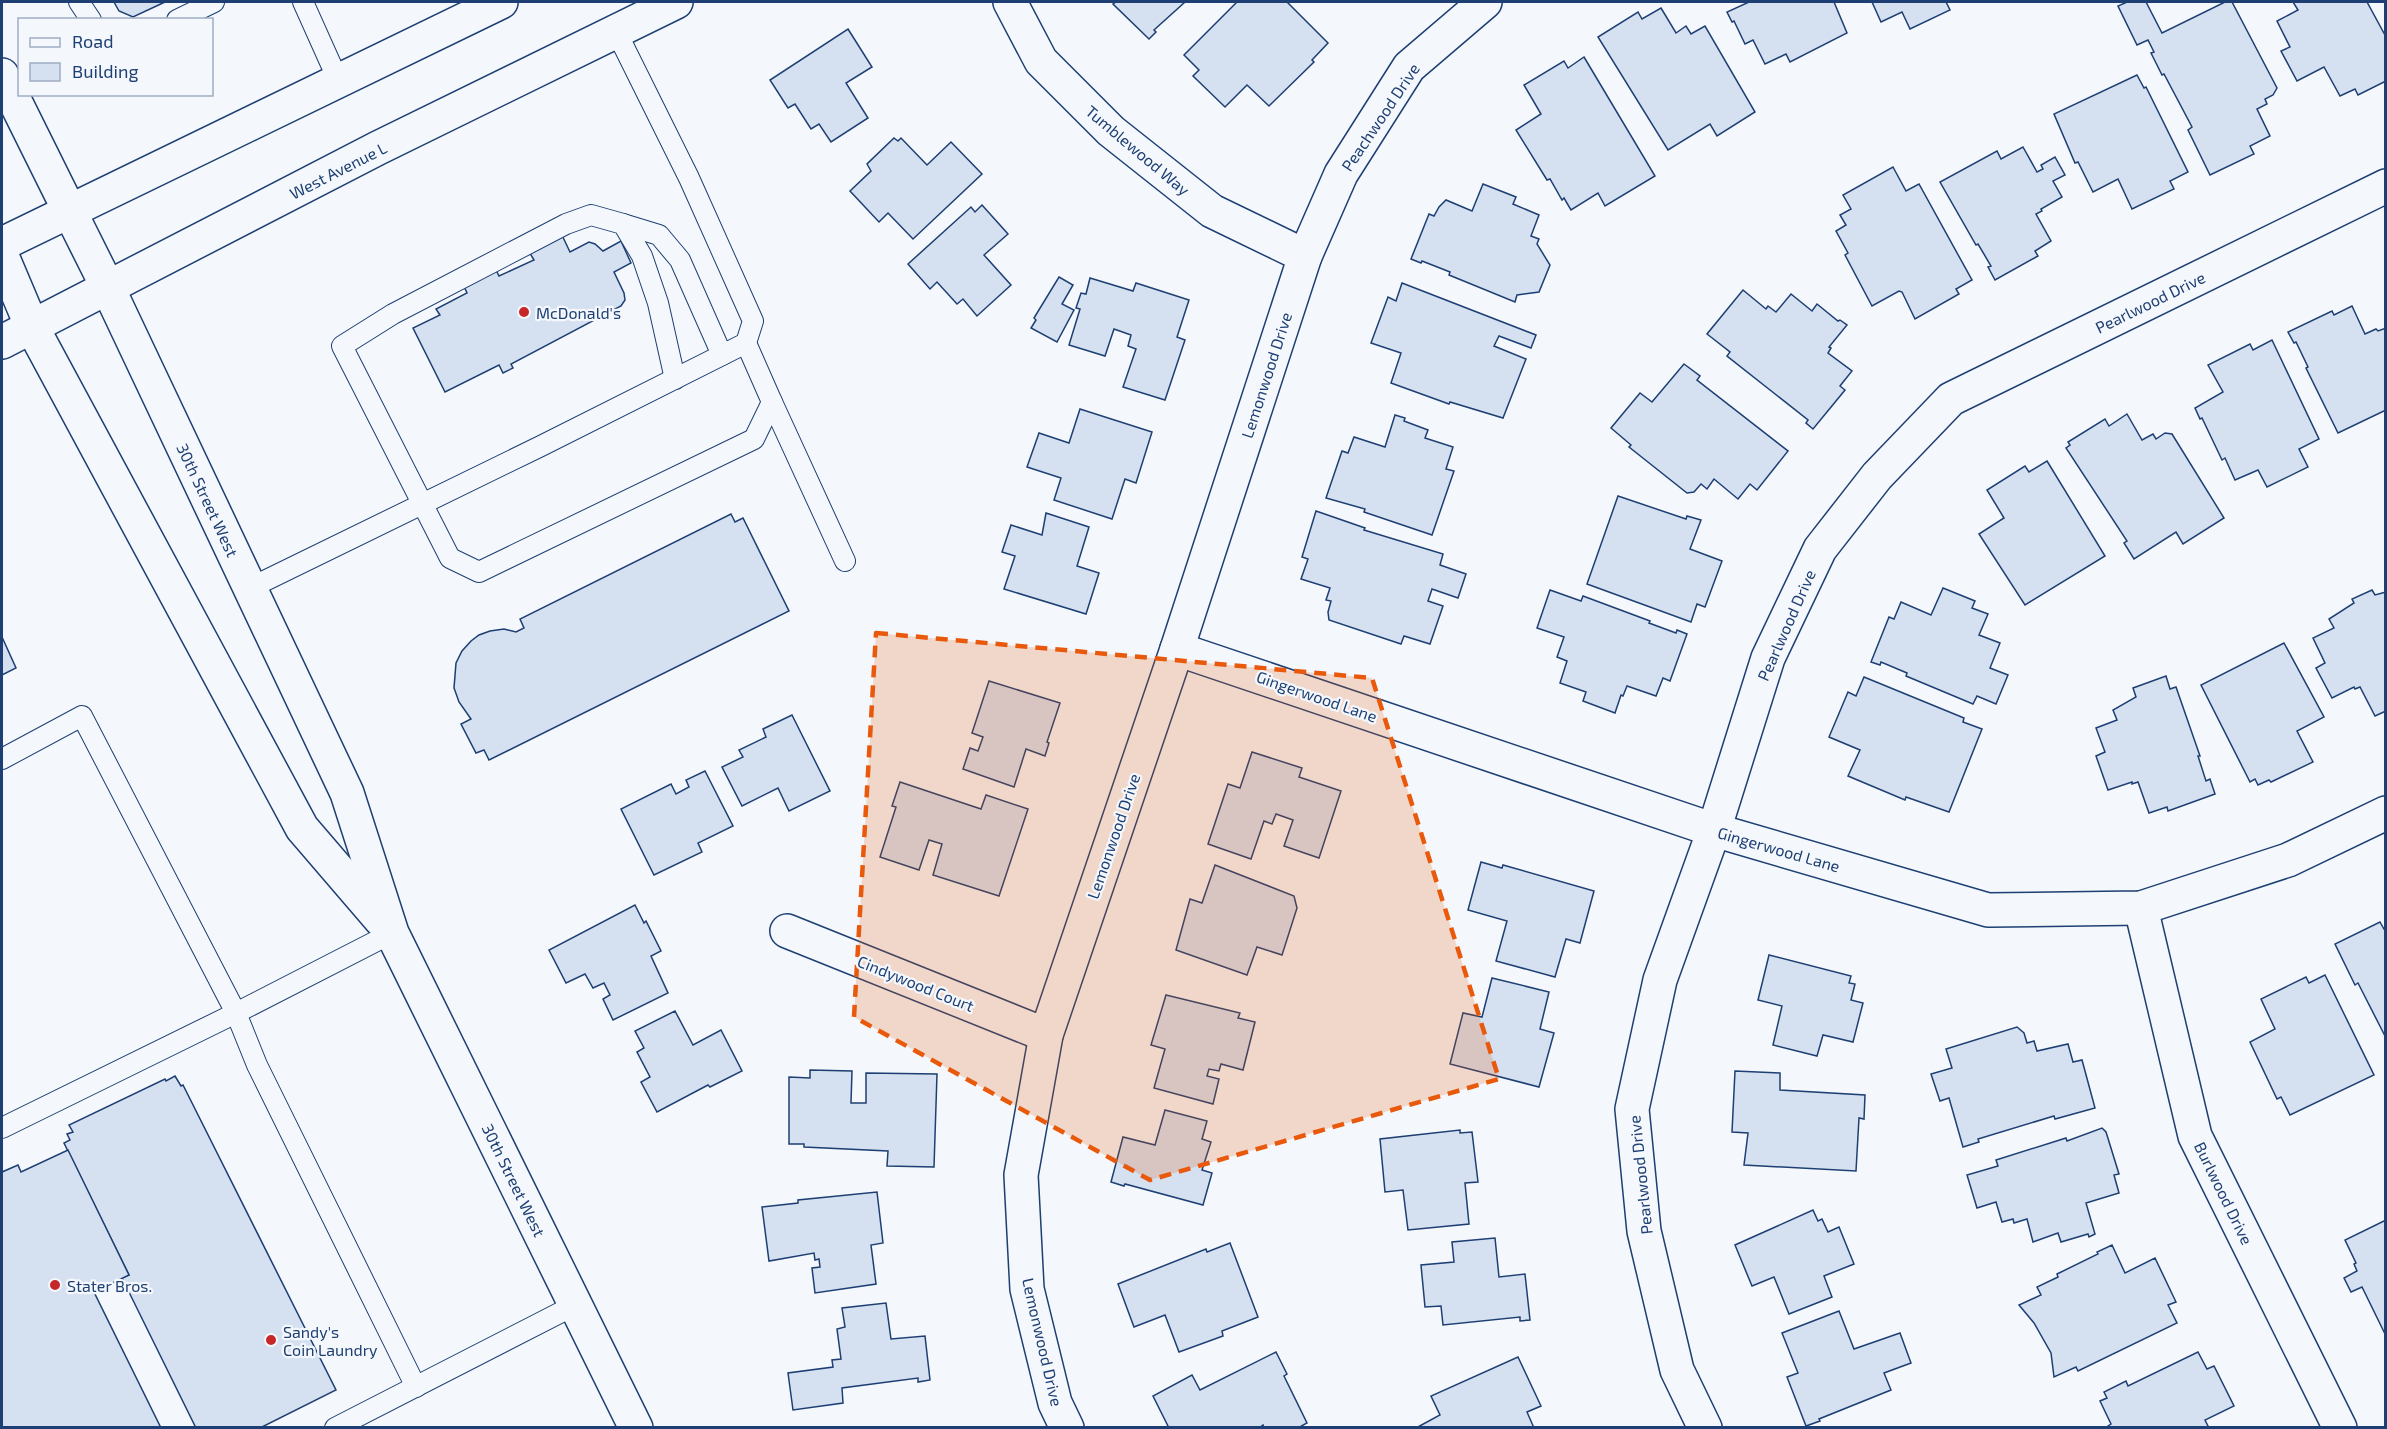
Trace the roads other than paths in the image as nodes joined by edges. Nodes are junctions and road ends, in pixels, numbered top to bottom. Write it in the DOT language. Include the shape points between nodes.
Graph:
graph roads {
  1 [pos="79,2"];
  2 [pos="214,2"];
  3 [pos="303,2"];
  4 [pos="501,2"];
  5 [pos="676,2"];
  6 [pos="1010,2"];
  7 [pos="1485,2"];
  8 [pos="90,18"];
  9 [pos="181,18"];
  10 [pos="616,31"];
  11 [pos="2,75"];
  12 [pos="338,80"];
  13 [pos="2385,186"];
  14 [pos="69,210"];
  15 [pos="622,224"];
  16 [pos="2,243"];
  17 [pos="2,256"];
  18 [pos="1305,256"];
  19 [pos="108,288"];
  20 [pos="32,327"];
  21 [pos="2,342"];
  22 [pos="746,343"];
  23 [pos="722,355"];
  24 [pos="675,379"];
  25 [pos="772,402"];
  26 [pos="423,504"];
  27 [pos="844,561"];
  28 [pos="250,588"];
  29 [pos="1177,649"];
  30 [pos="2,759"];
  31 [pos="2385,813"];
  32 [pos="1714,830"];
  33 [pos="2141,908"];
  34 [pos="787,931"];
  35 [pos="392,933"];
  36 [pos="236,1012"];
  37 [pos="1046,1035"];
  38 [pos="2,1128"];
  39 [pos="575,1305"];
  40 [pos="416,1387"];
  41 [pos="335,1428"];
  42 [pos="636,1428"];
  43 [pos="1067,1428"];
  44 [pos="1705,1428"];
  45 [pos="2340,1428"];
  1 -- 8 [label="lane"];
  2 -- 9 [label="lane"];
  3 -- 12 [label="lane"];
  4 -- 12 [label="street"];
  5 -- 10 [label="street, West Avenue L"];
  6 -- 18 [label="street, Tumblewood Way" via="1041,61 1111,131 1212,211"];
  7 -- 18 [label="street, Peachwood Drive" via="1409,67 1341,174"];
  10 -- 19 [label="street, West Avenue L" via="378,148"];
  10 -- 22 [label="lane" via="753,321"];
  11 -- 14 [label="street, 30th Street West"];
  12 -- 14 [label="street"];
  13 -- 32 [label="street, Pearlwood Drive" via="1951,399 1877,476 1820,549 1768,658"];
  14 -- 16 [label="street"];
  14 -- 19 [label="street, 30th Street West"];
  15 -- 23 [label="lane" via="659,236 680,260"];
  15 -- 24 [label="lane" via="642,256 655,294"];
  15 -- 26 [label="lane" via="591,215 566,224 393,314 342,346"];
  17 -- 20 [label="street, 30th Street West"];
  18 -- 29 [label="street, Lemonwood Drive"];
  19 -- 20 [label="street, West Avenue L"];
  19 -- 28 [label="street, 30th Street West"];
  20 -- 21 [label="street, West Avenue L"];
  20 -- 35 [label="street, 30th Street West" via="302,828"];
  22 -- 23 [label="lane"];
  22 -- 25 [label="lane"];
  23 -- 24 [label="lane"];
  24 -- 26 [label="lane"];
  25 -- 26 [label="lane" via="754,438 480,572 450,558"];
  25 -- 27 [label="lane"];
  26 -- 28 [label="lane"];
  28 -- 35 [label="street, 30th Street West" via="347,793"];
  29 -- 32 [label="street, Gingerwood Lane"];
  29 -- 37 [label="street, Lemonwood Drive"];
  30 -- 36 [label="lane" via="82,716"];
  31 -- 33 [label="street, Gingerwood Lane" via="2288,860"];
  32 -- 33 [label="street, Gingerwood Lane" via="1988,910"];
  32 -- 44 [label="street, Pearlwood Drive" via="1660,980 1632,1109 1644,1231 1677,1370"];
  33 -- 45 [label="street, Burlwood Drive" via="2195,1136"];
  34 -- 37 [label="street, Cindywood Court"];
  35 -- 36 [label="lane"];
  35 -- 39 [label="street, 30th Street West"];
  36 -- 38 [label="lane"];
  36 -- 40 [label="lane" via="257,1065"];
  37 -- 43 [label="street, Lemonwood Drive" via="1021,1175 1027,1288 1055,1403"];
  39 -- 40 [label="lane"];
  39 -- 42 [label="street, 30th Street West"];
  40 -- 41 [label="lane"];
}
